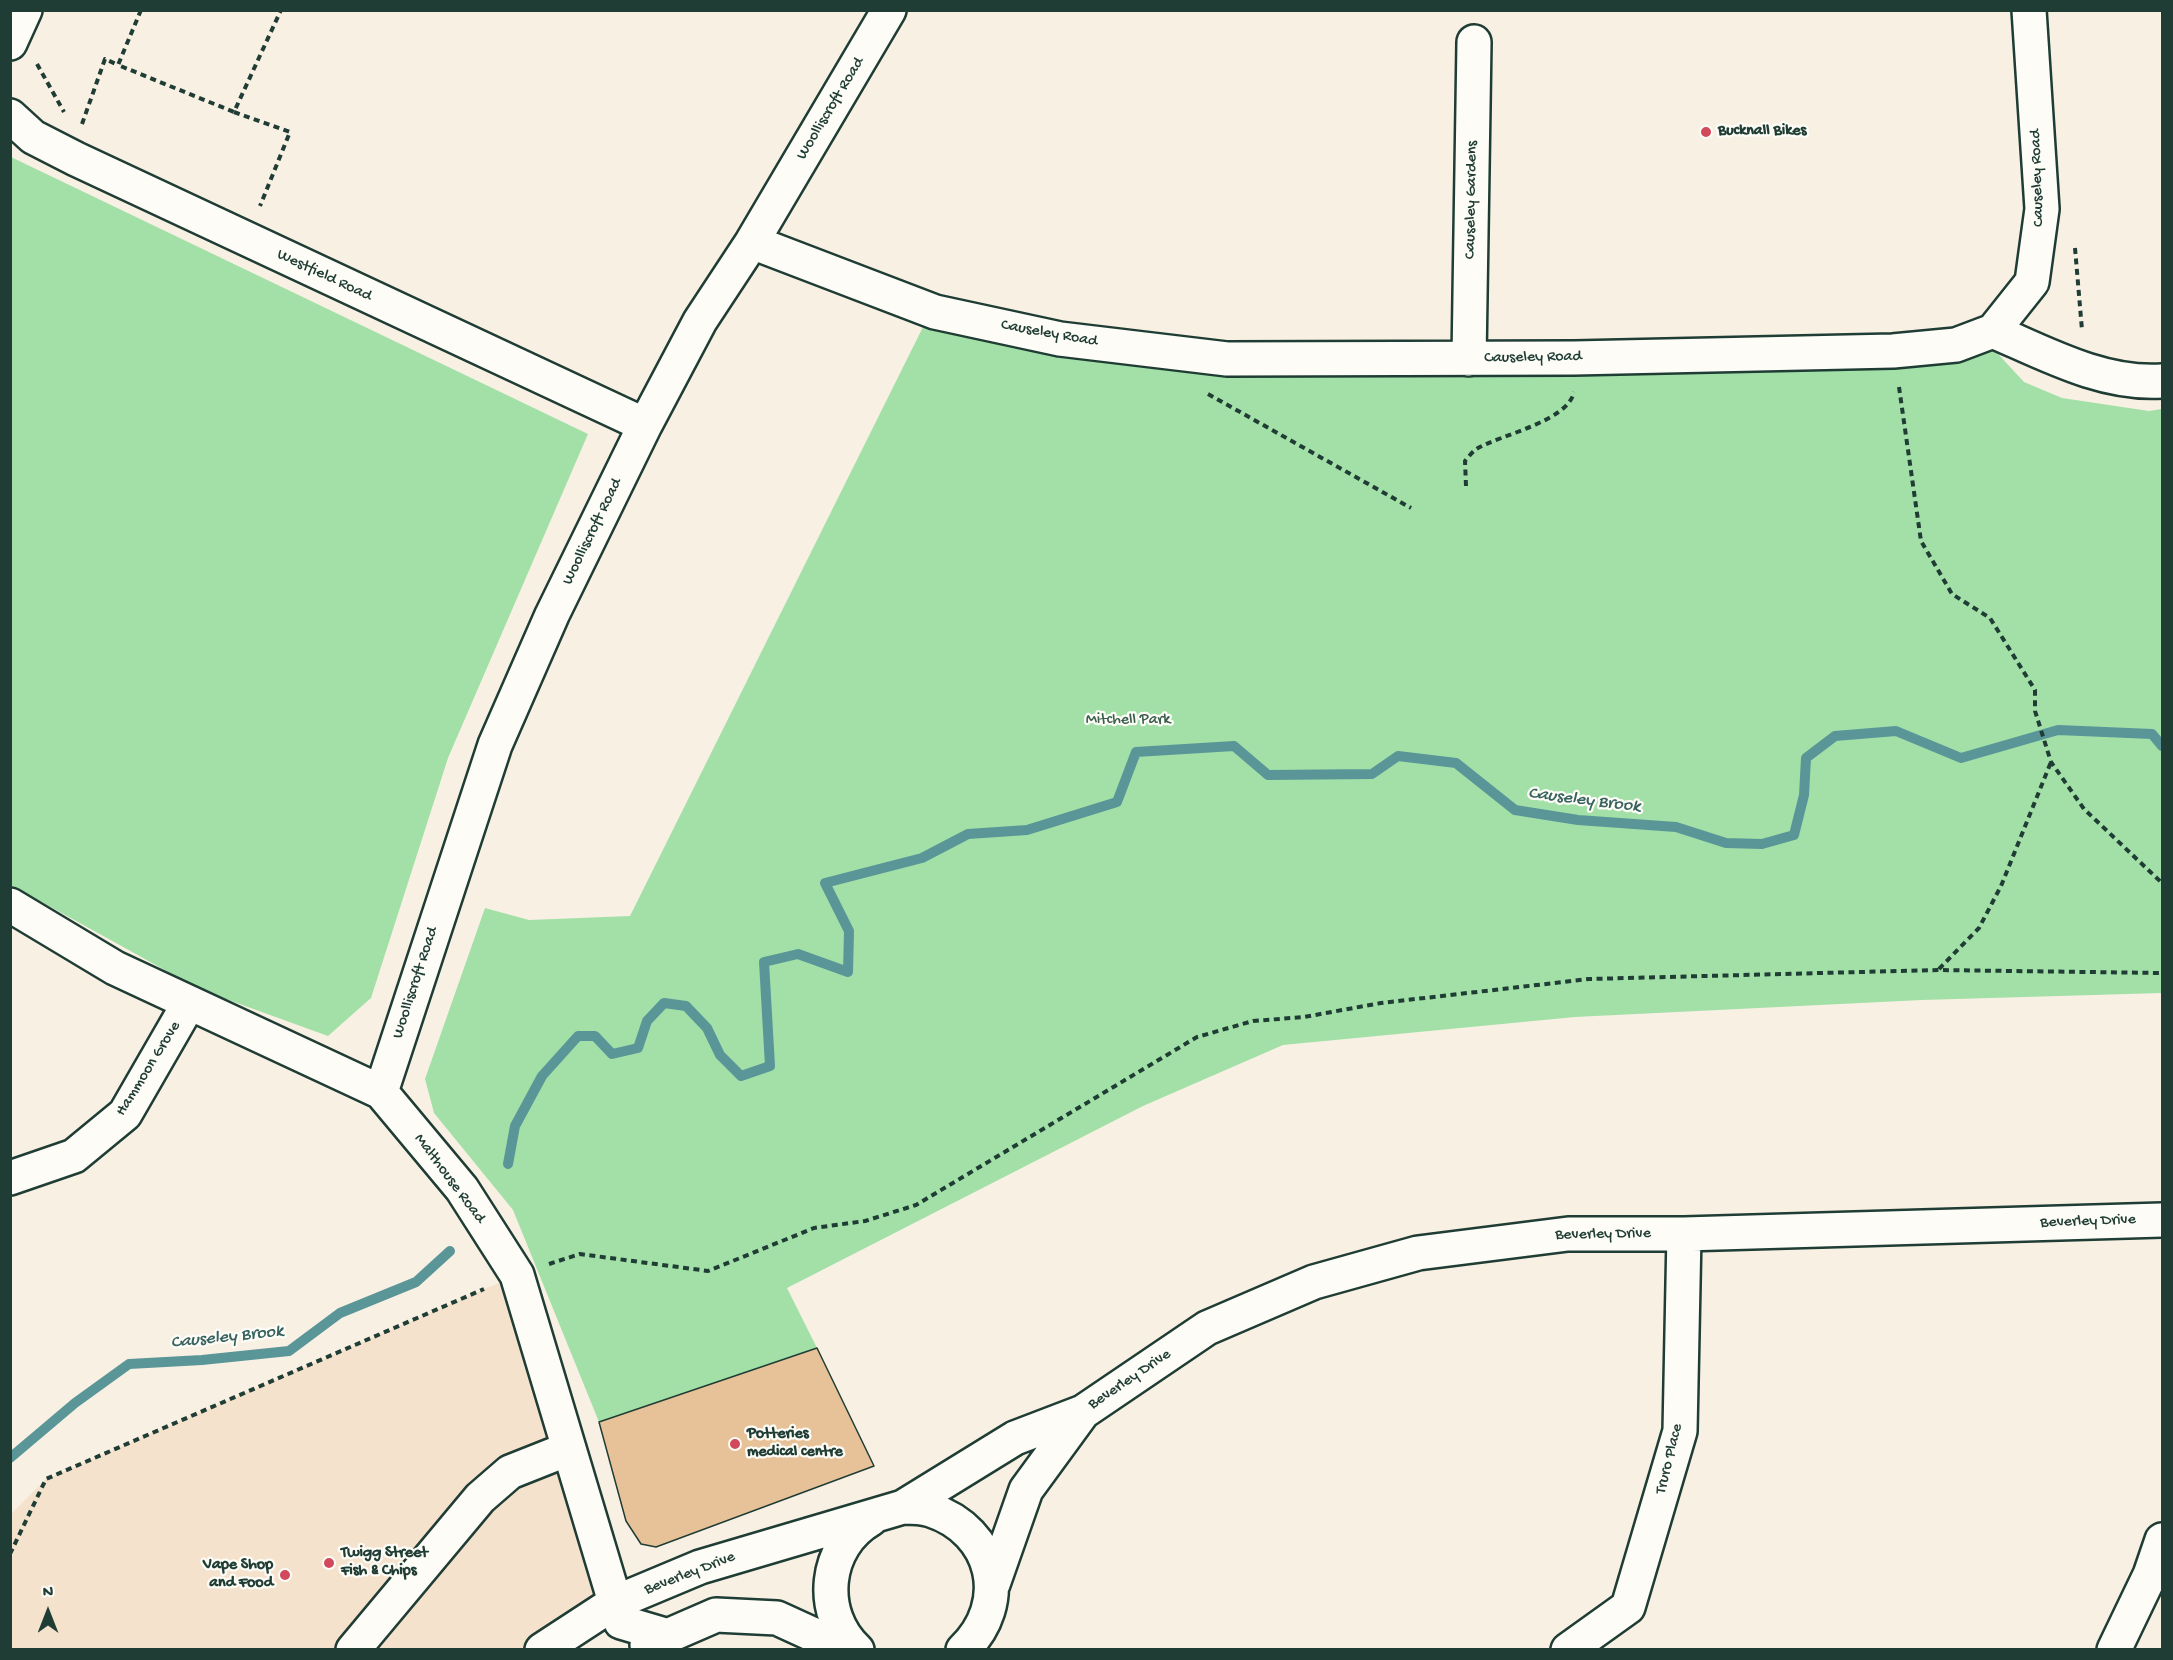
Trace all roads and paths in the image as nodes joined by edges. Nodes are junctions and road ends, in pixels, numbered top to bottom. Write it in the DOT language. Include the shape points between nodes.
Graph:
graph roads {
  1 [pos="141,10"];
  2 [pos="281,10"];
  3 [pos="889,10"];
  4 [pos="2029,10"];
  5 [pos="18,27"];
  6 [pos="1474,42"];
  7 [pos="118,65"];
  8 [pos="234,112"];
  9 [pos="10,116"];
  10 [pos="66,117"];
  11 [pos="79,130"];
  12 [pos="246,239"];
  13 [pos="752,242"];
  14 [pos="2074,247"];
  15 [pos="1993,331"];
  16 [pos="1893,351"];
  17 [pos="1172,353"];
  18 [pos="1574,358"];
  19 [pos="1469,359"];
  20 [pos="2067,364"];
  21 [pos="2163,381"];
  22 [pos="645,425"];
  23 [pos="1466,486"];
  24 [pos="1411,508"];
  25 [pos="2051,762"];
  26 [pos="2163,883"];
  27 [pos="10,905"];
  28 [pos="1938,970"];
  29 [pos="2163,973"];
  30 [pos="189,1004"];
  31 [pos="381,1092"];
  32 [pos="10,1178"];
  33 [pos="2163,1220"];
  34 [pos="1684,1234"];
  35 [pos="517,1275"];
  36 [pos="1083,1412"];
  37 [pos="568,1449"];
  38 [pos="893,1510"];
  39 [pos="2163,1540"];
  40 [pos="10,1554"];
  41 [pos="993,1584"];
  42 [pos="614,1603"];
  43 [pos="652,1642"];
  44 [pos="352,1650"];
  45 [pos="542,1650"];
  46 [pos="848,1650"];
  47 [pos="857,1650"];
  48 [pos="963,1650"];
  49 [pos="1568,1650"];
  50 [pos="2114,1650"];
  1 -- 7 [label="path"];
  2 -- 8 [label="path"];
  3 -- 13 [label="street, Woolliscroft Road"];
  4 -- 15 [label="street, Causeley Road" via="2042,208 2040,228 2032,282"];
  5 -- 10 [label="path"];
  6 -- 19 [label="street, Causeley Gardens"];
  7 -- 8 [label="path"];
  7 -- 11 [label="path" via="105,59"];
  8 -- 12 [label="path" via="291,132"];
  9 -- 12 [label="street, Westfield Road" via="33,137"];
  12 -- 22 [label="street, Westfield Road"];
  13 -- 17 [label="street, Causeley Road" via="935,312 1060,339"];
  13 -- 22 [label="street, Woolliscroft Road" via="700,321"];
  14 -- 20 [label="path" via="2083,327"];
  15 -- 16 [label="street, Causeley Road" via="1956,345"];
  15 -- 20 [label="street"];
  16 -- 18 [label="street, Causeley Road"];
  16 -- 25 [label="path" via="1921,541 1953,594 1990,618 2035,690 2035,711"];
  17 -- 19 [label="street, Causeley Road" via="1227,359"];
  17 -- 24 [label="path" via="1205,392"];
  18 -- 19 [label="street, Causeley Road"];
  18 -- 23 [label="path" via="1574,395 1563,408 1517,433 1477,448 1464,461"];
  20 -- 21 [label="street" via="2143,382"];
  22 -- 31 [label="street, Woolliscroft Road" via="552,615 495,745"];
  25 -- 26 [label="path" via="2084,809"];
  25 -- 28 [label="path" via="2001,886 1979,928"];
  27 -- 30 [label="street, Malthouse Road" via="115,968"];
  28 -- 29 [label="path"];
  28 -- 35 [label="path" via="1589,979 1252,1022 1197,1037 915,1205 865,1221 814,1228 708,1270 580,1254"];
  30 -- 31 [label="street, Malthouse Road"];
  30 -- 32 [label="street, Hammoon Grove" via="125,1114 74,1156"];
  31 -- 35 [label="street, Malthouse Road" via="462,1189"];
  33 -- 34 [label="street, Beverley Drive"];
  34 -- 36 [label="street, Beverley Drive" via="1568,1234 1418,1252 1314,1282 1206,1328"];
  34 -- 49 [label="street, Truro Place" via="1680,1431 1628,1607"];
  35 -- 37 [label="street, Malthouse Road"];
  35 -- 40 [label="path" via="46,1479"];
  36 -- 38 [label="street, Beverley Drive" via="1015,1438"];
  36 -- 41 [label="street, Beverley Drive" via="1026,1490"];
  37 -- 42 [label="street, Malthouse Road"];
  37 -- 44 [label="street" via="510,1472 480,1498"];
  38 -- 41 [label="street" via="929,1509 969,1533 985,1556"];
  38 -- 42 [label="street, Beverley Drive" via="700,1567"];
  38 -- 47 [label="street" via="859,1526 837,1556 831,1575 830,1600 838,1626"];
  39 -- 50 [label="street"];
  41 -- 48 [label="street, Beverley Drive" via="989,1611 976,1637"];
  42 -- 43 [label="street, Malthouse Road" via="621,1622"];
  42 -- 45 [label="street, Beverley Drive"];
  43 -- 46 [label="street" via="716,1615 777,1618"];
}
